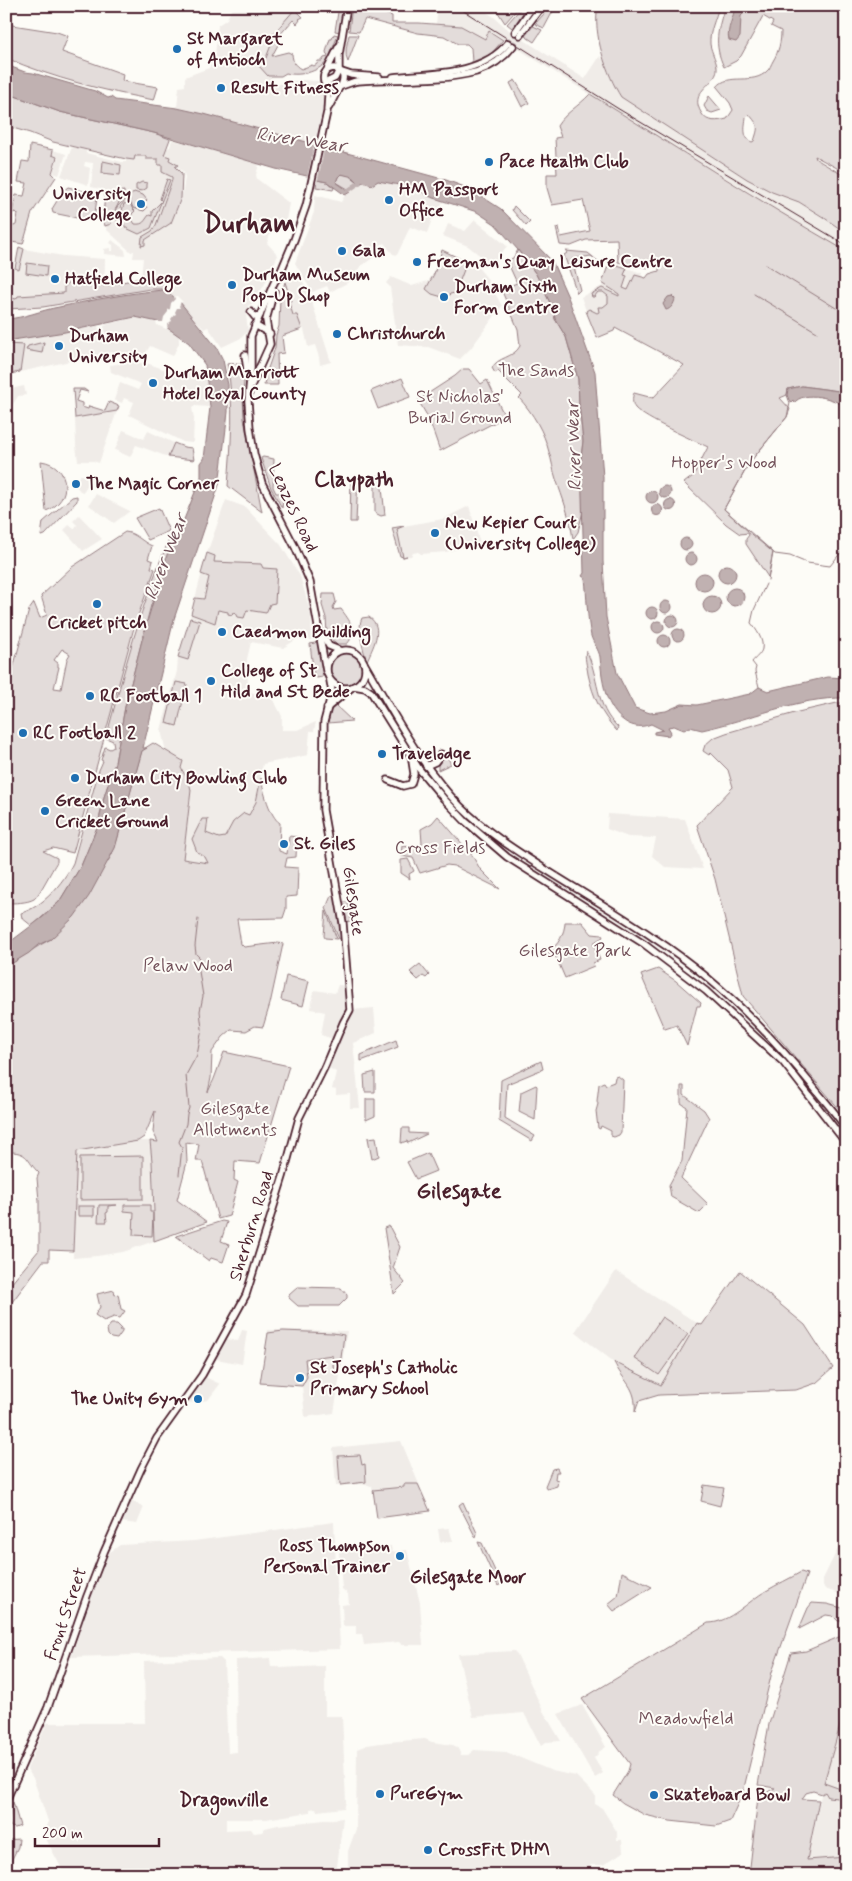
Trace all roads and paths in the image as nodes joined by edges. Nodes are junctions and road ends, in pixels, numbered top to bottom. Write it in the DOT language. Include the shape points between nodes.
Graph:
graph roads {
  1 [pos="347,6"];
  2 [pos="533,6"];
  3 [pos="542,6"];
  4 [pos="344,35"];
  5 [pos="328,70"];
  6 [pos="340,71"];
  7 [pos="325,84"];
  8 [pos="340,87"];
  9 [pos="327,112"];
  10 [pos="278,276"];
  11 [pos="251,312"];
  12 [pos="260,315"];
  13 [pos="255,325"];
  14 [pos="270,334"];
  15 [pos="248,394"];
  16 [pos="321,632"];
  17 [pos="340,650"];
  18 [pos="364,663"];
  19 [pos="326,671"];
  20 [pos="330,682"];
  21 [pos="353,687"];
  22 [pos="328,708"];
  23 [pos="441,754"];
  24 [pos="412,759"];
  25 [pos="426,766"];
  26 [pos="388,780"];
  27 [pos="350,1010"];
  28 [pos="846,1128"];
  29 [pos="846,1143"];
  30 [pos="157,1438"];
  31 [pos="6,1801"];
  1 -- 4 [label="main road"];
  2 -- 3 [label="main road" via="518,33"];
  4 -- 5 [label="main road"];
  4 -- 6 [label="main road"];
  5 -- 6 [label="main road"];
  5 -- 7 [label="main road"];
  6 -- 7 [label="main road"];
  6 -- 8 [label="main road" via="344,77"];
  6 -- 8 [label="main road" via="351,75 388,77 468,68 492,58 510,45 494,64 475,72 408,80 358,81"];
  7 -- 8 [label="main road" via="331,88"];
  7 -- 9 [label="main road"];
  8 -- 9 [label="main road"];
  9 -- 10 [label="main road" via="309,193"];
  10 -- 12 [label="main road"];
  10 -- 14 [label="main road" via="267,312"];
  11 -- 12 [label="main road" via="255,317"];
  12 -- 13 [label="main road"];
  13 -- 14 [label="main road"];
  13 -- 15 [label="main road, Leazes Road" via="248,357"];
  14 -- 15 [label="main road, Leazes Road" via="265,358"];
  15 -- 16 [label="main road, Leazes Road" via="258,472 306,571"];
  16 -- 17 [label="main road" via="329,646"];
  16 -- 19 [label="main road, Leazes Road"];
  17 -- 18 [label="main road" via="356,653"];
  17 -- 19 [label="main road" via="330,658"];
  18 -- 21 [label="main road" via="364,678"];
  18 -- 25 [label="main road"];
  19 -- 20 [label="main road"];
  20 -- 21 [label="main road" via="341,689"];
  20 -- 22 [label="main road, Gilesgate" via="332,692"];
  21 -- 22 [label="main road"];
  21 -- 24 [label="main road" via="367,689 375,697"];
  22 -- 27 [label="main road, Gilesgate" via="324,722 323,810 343,923"];
  23 -- 25 [label="main road"];
  24 -- 26 [label="main road" via="414,774 411,784 403,786"];
  24 -- 29 [label="main road" via="444,799 507,857 644,944 721,1004 783,1062"];
  25 -- 28 [label="main road" via="461,807 513,849 653,937 707,978 750,1016 790,1059"];
  27 -- 30 [label="main road, Sherburn Road" via="299,1118 246,1295 195,1386"];
  30 -- 31 [label="main road, Front Street" via="104,1552 48,1707"];
}
